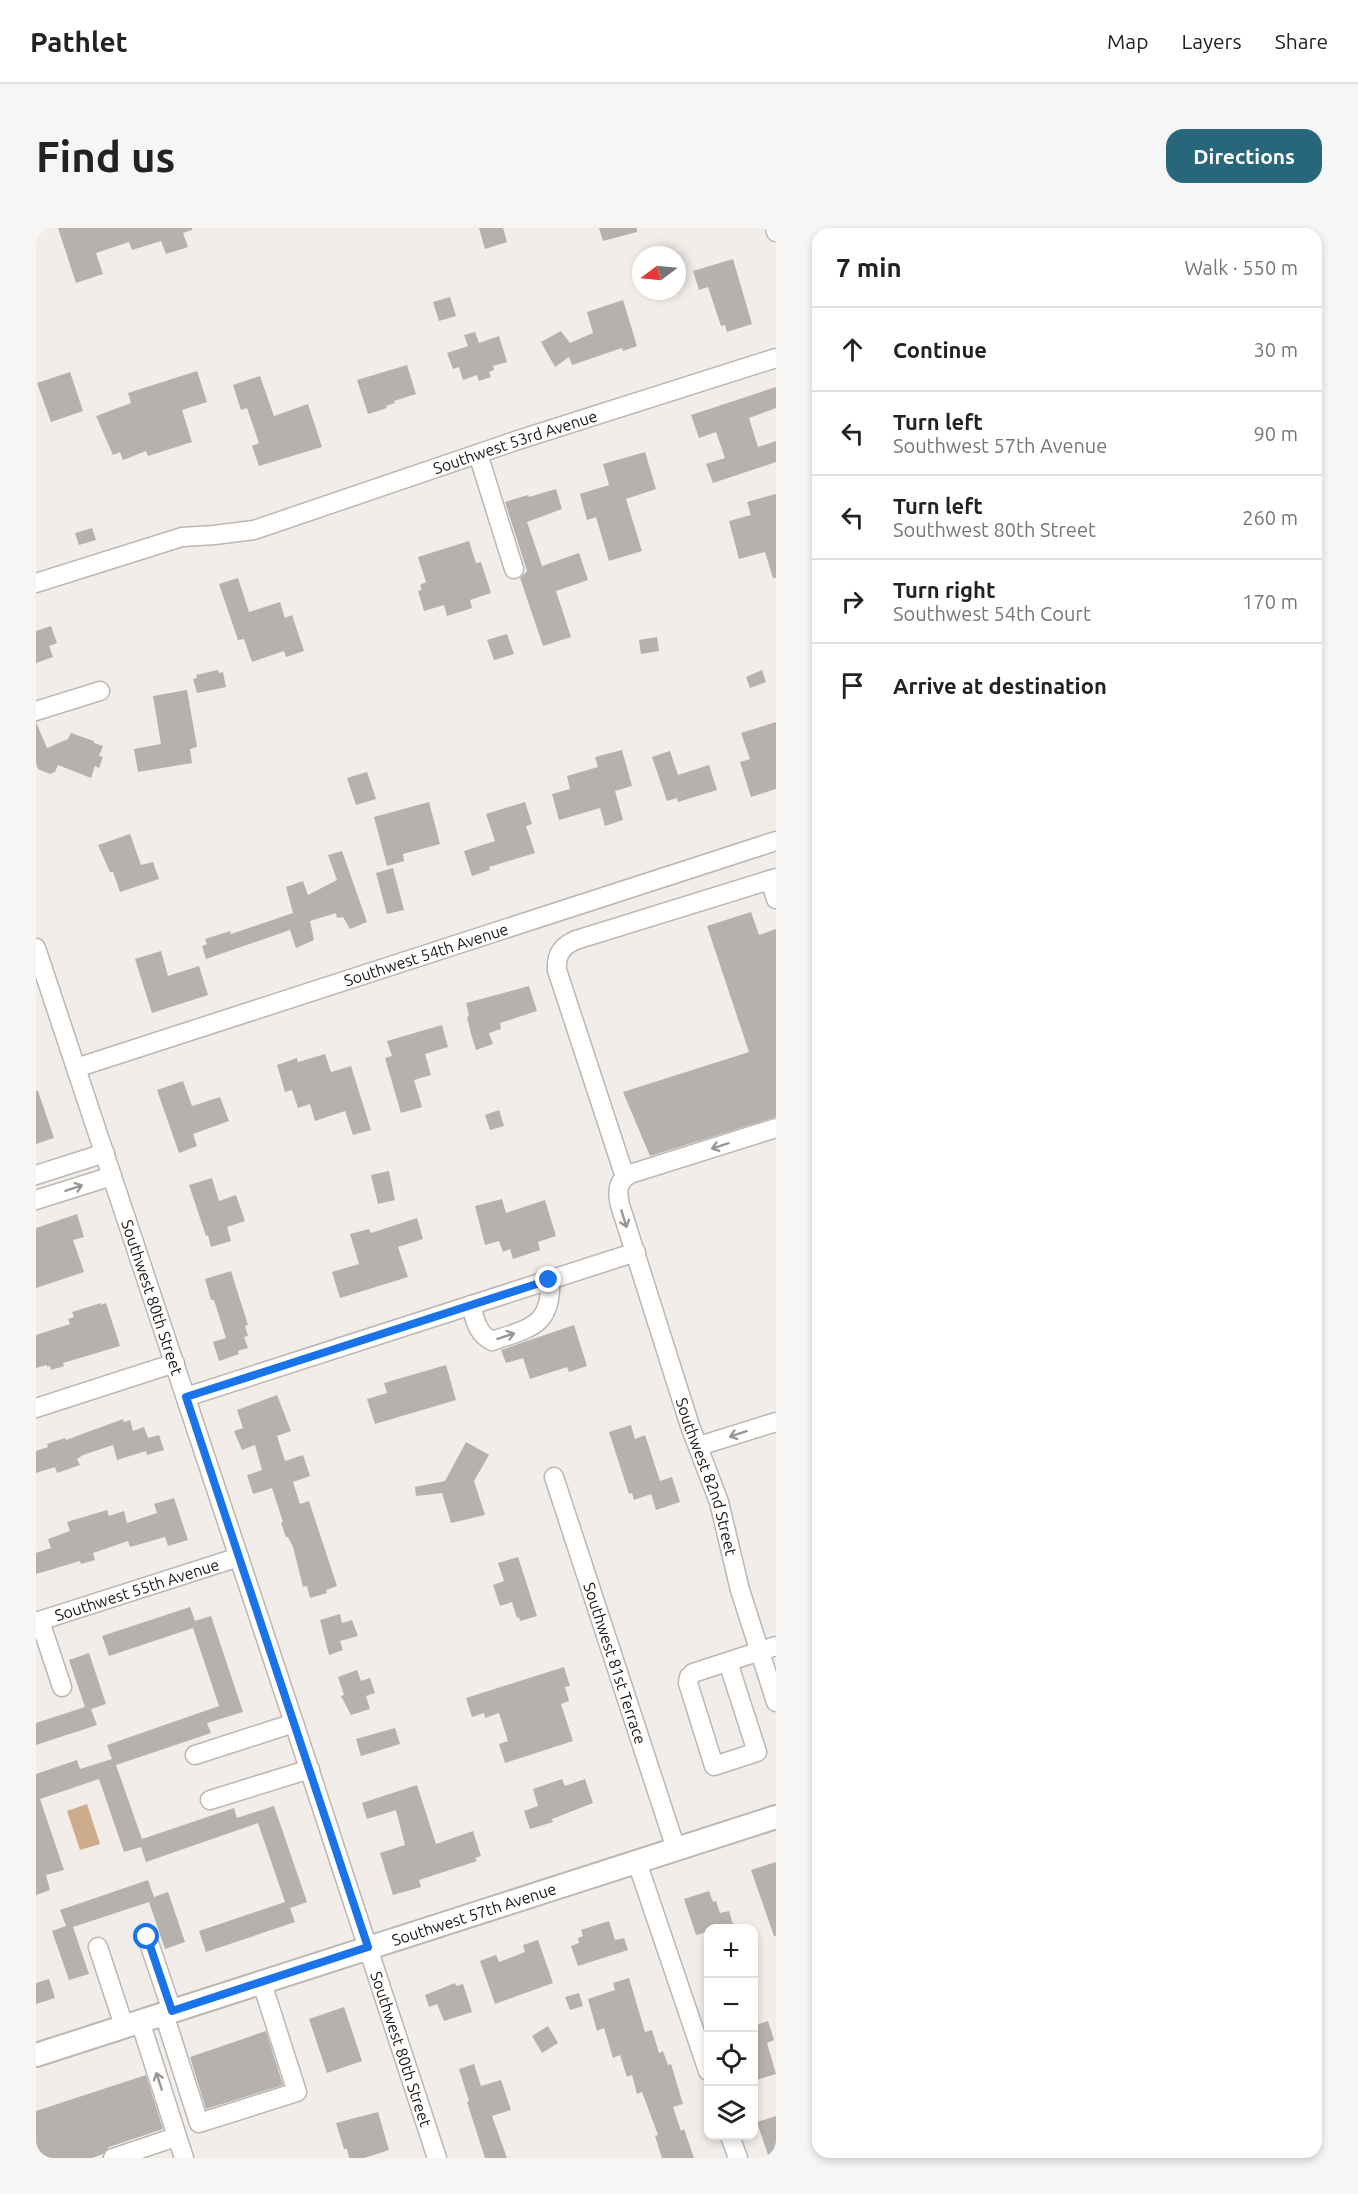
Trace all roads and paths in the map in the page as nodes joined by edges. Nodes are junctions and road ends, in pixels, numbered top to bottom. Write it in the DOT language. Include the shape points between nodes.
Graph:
graph roads {
  1 [pos="776,358"];
  2 [pos="478,454"];
  3 [pos="514,569"];
  4 [pos="36,583"];
  5 [pos="100,691"];
  6 [pos="36,711"];
  7 [pos="776,842"];
  8 [pos="773,879"];
  9 [pos="776,899"];
  10 [pos="38,960"];
  11 [pos="76,1068"];
  12 [pos="776,1128"];
  13 [pos="105,1153"];
  14 [pos="36,1176"];
  15 [pos="112,1176"];
  16 [pos="625,1177"];
  17 [pos="36,1200"];
  18 [pos="636,1252"];
  19 [pos="549,1280"];
  20 [pos="471,1305"];
  21 [pos="175,1363"];
  22 [pos="186,1397"];
  23 [pos="36,1408"];
  24 [pos="776,1422"];
  25 [pos="699,1446"];
  26 [pos="554,1477"];
  27 [pos="239,1557"];
  28 [pos="38,1622"];
  29 [pos="768,1649"];
  30 [pos="728,1662"];
  31 [pos="62,1687"];
  32 [pos="776,1702"];
  33 [pos="294,1723"];
  34 [pos="195,1755"];
  35 [pos="310,1769"];
  36 [pos="210,1800"];
  37 [pos="776,1817"];
  38 [pos="676,1849"];
  39 [pos="637,1862"];
  40 [pos="147,1937"];
  41 [pos="98,1947"];
  42 [pos="368,1947"];
  43 [pos="262,1983"];
  44 [pos="168,2012"];
  45 [pos="132,2024"];
  46 [pos="36,2055"];
  47 [pos="704,2059"];
  48 [pos="177,2137"];
  49 [pos="731,2140"];
  50 [pos="113,2158"];
  51 [pos="184,2158"];
  52 [pos="437,2158"];
  53 [pos="738,2158"];
  1 -- 2 [label="street, Southwest 53rd Avenue"];
  2 -- 3 [label="street"];
  2 -- 4 [label="street, Southwest 53rd Avenue" via="254,530 182,537"];
  5 -- 6 [label="street"];
  7 -- 11 [label="street, Southwest 54th Avenue"];
  8 -- 9 [label="street"];
  8 -- 16 [label="street" via="576,940 558,953 557,970"];
  10 -- 11 [label="street, Southwest 80th Street"];
  11 -- 13 [label="street, Southwest 80th Street"];
  12 -- 16 [label="street, one-way"];
  13 -- 14 [label="street"];
  13 -- 15 [label="street, Southwest 80th Street"];
  17 -- 15 [label="street, one-way"];
  15 -- 21 [label="street, Southwest 80th Street"];
  16 -- 18 [label="street, Southwest 82nd Street, one-way" via="618,1197"];
  18 -- 19 [label="street"];
  18 -- 25 [label="street, Southwest 82nd Street"];
  19 -- 20 [label="street"];
  20 -- 19 [label="street, one-way" via="479,1330 492,1341 537,1323 548,1307"];
  20 -- 22 [label="street"];
  21 -- 22 [label="street, Southwest 80th Street"];
  21 -- 23 [label="street"];
  22 -- 27 [label="street, Southwest 80th Street"];
  24 -- 25 [label="street, one-way"];
  25 -- 29 [label="street, Southwest 82nd Street" via="719,1502 740,1590"];
  26 -- 38 [label="street, Southwest 81st Terrace"];
  27 -- 28 [label="street, Southwest 55th Avenue"];
  27 -- 33 [label="street, Southwest 80th Street"];
  28 -- 31 [label="street"];
  29 -- 30 [label="street"];
  29 -- 32 [label="street, Southwest 82nd Street"];
  30 -- 30 [label="street" via="693,1673 688,1680 714,1766 757,1752"];
  33 -- 34 [label="street"];
  33 -- 35 [label="street, Southwest 80th Street"];
  35 -- 36 [label="street"];
  35 -- 42 [label="street, Southwest 80th Street"];
  37 -- 38 [label="main road, Southwest 57th Avenue"];
  38 -- 39 [label="main road, Southwest 57th Avenue"];
  39 -- 42 [label="main road, Southwest 57th Avenue"];
  39 -- 47 [label="street"];
  40 -- 44 [label="street"];
  41 -- 45 [label="street"];
  42 -- 43 [label="main road, Southwest 57th Avenue"];
  42 -- 52 [label="street, Southwest 80th Street"];
  43 -- 44 [label="main road, Southwest 57th Avenue"];
  43 -- 44 [label="street" via="297,2092 199,2123"];
  44 -- 45 [label="main road, Southwest 57th Avenue"];
  45 -- 46 [label="main road, Southwest 57th Avenue"];
  48 -- 45 [label="street, one-way"];
  48 -- 50 [label="street"];
  48 -- 51 [label="street"];
  49 -- 53 [label="street"];
}
